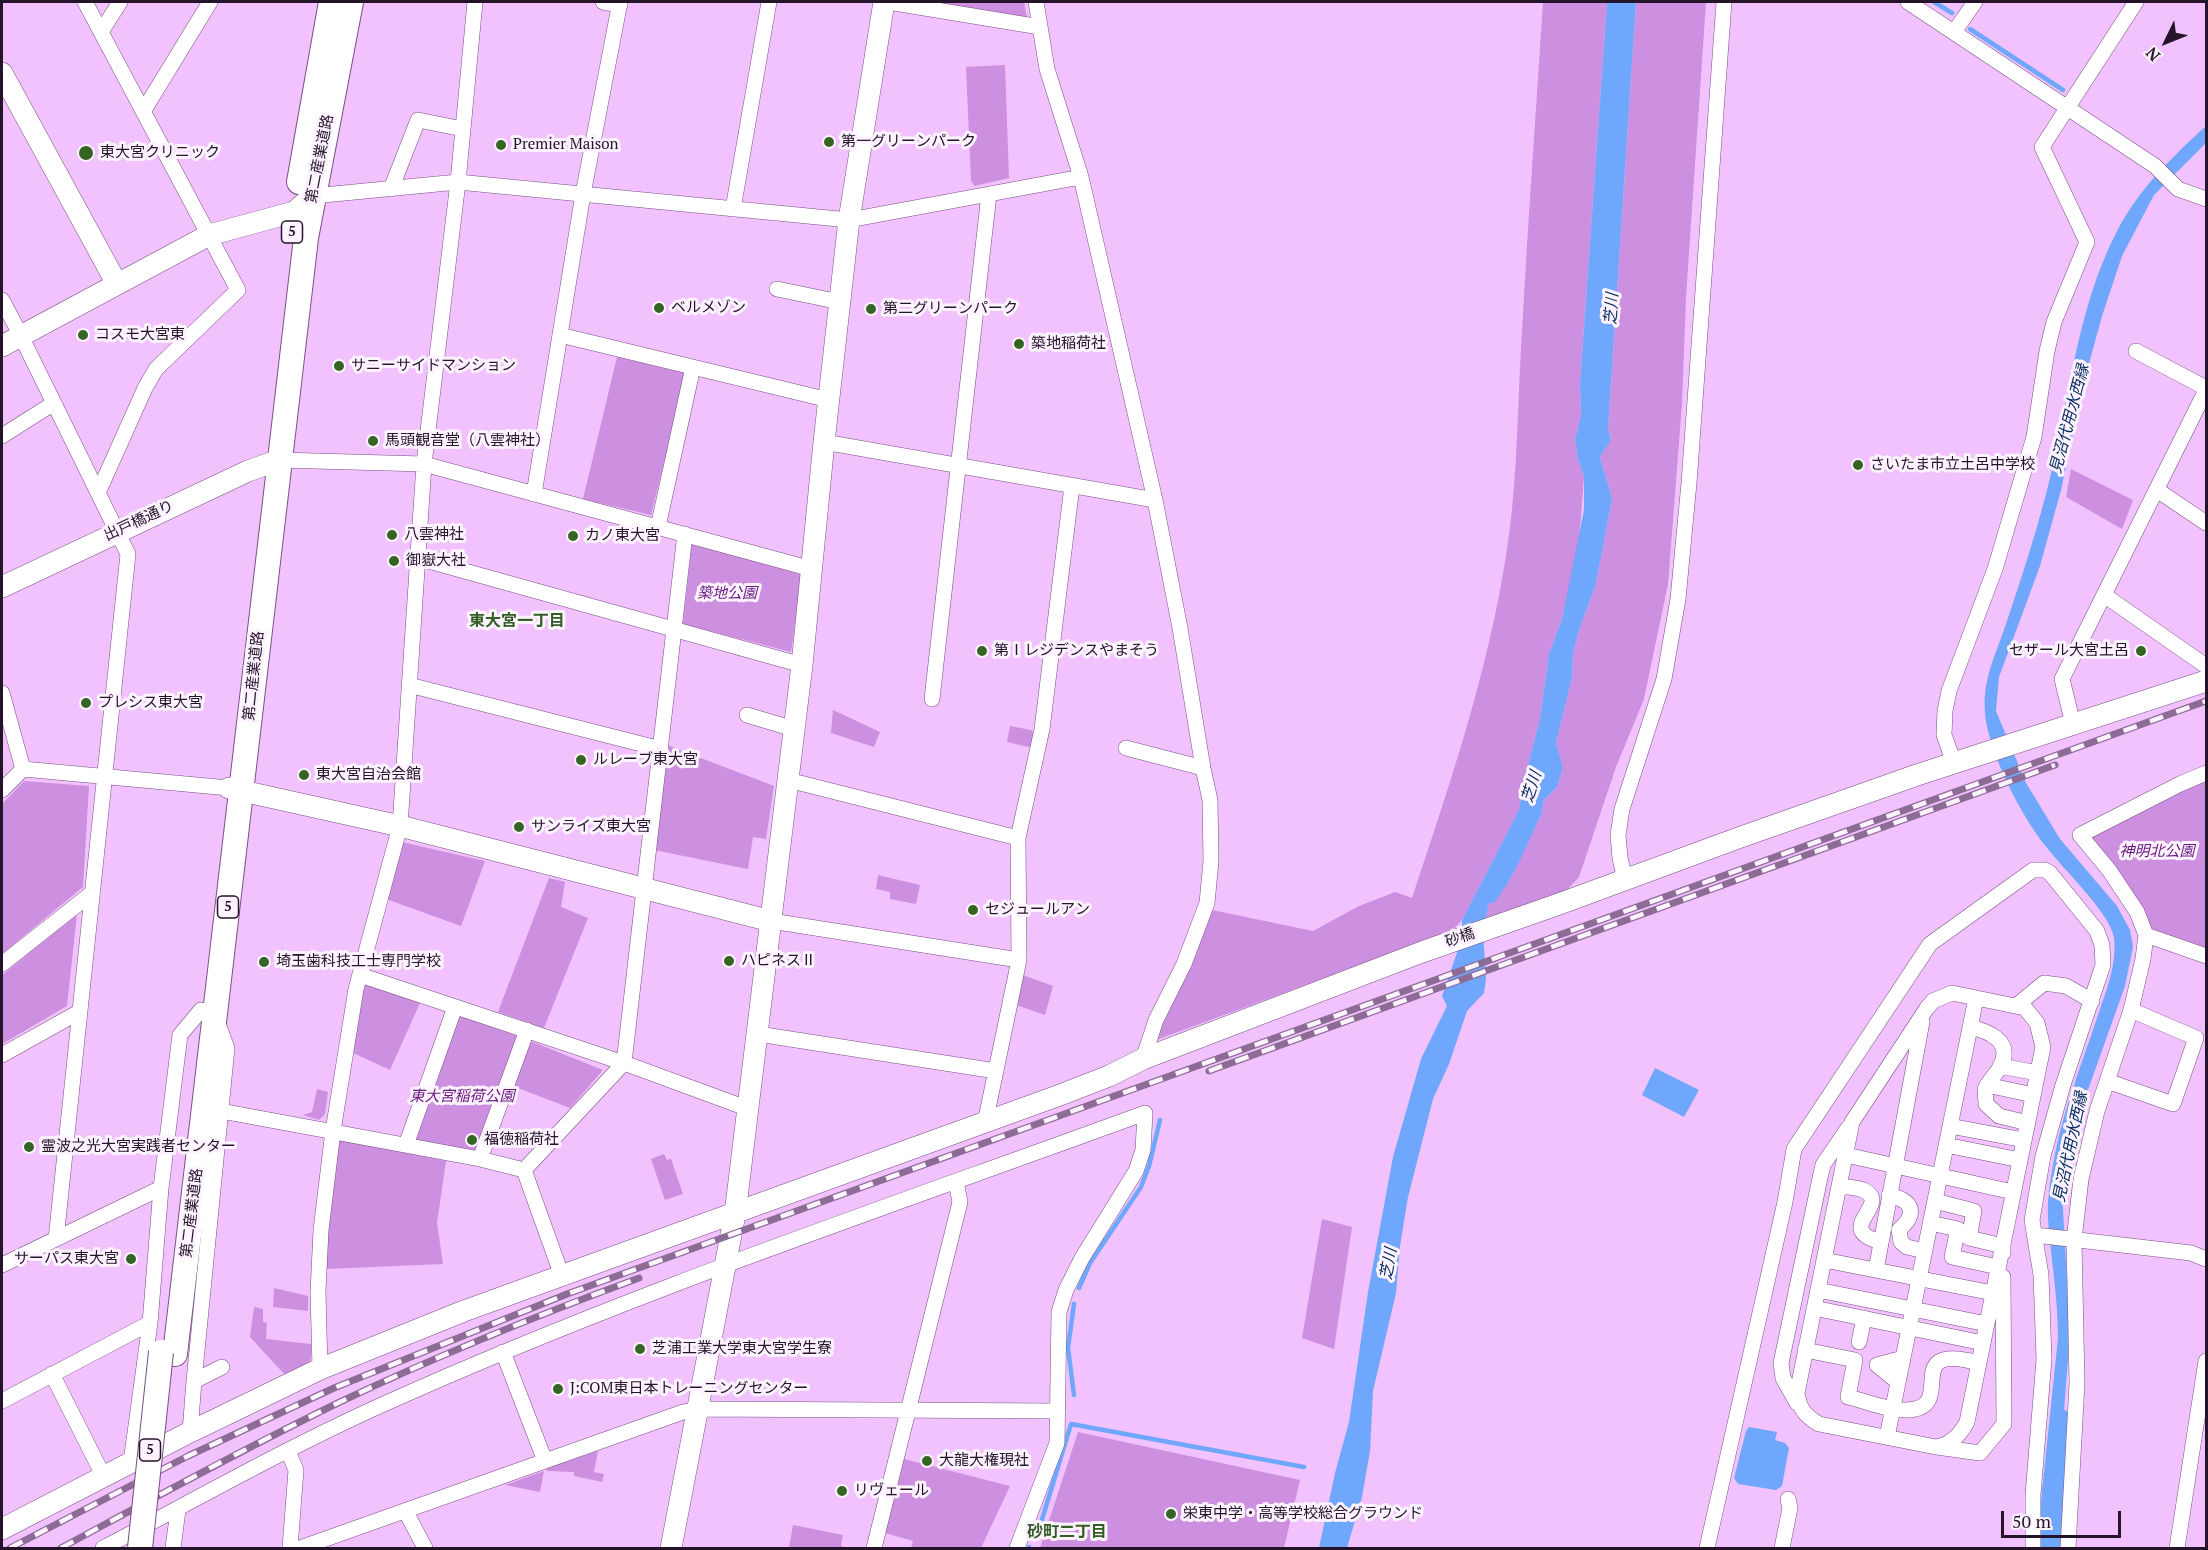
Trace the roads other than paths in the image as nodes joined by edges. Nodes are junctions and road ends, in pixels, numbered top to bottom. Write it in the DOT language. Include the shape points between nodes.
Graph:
graph roads {
  1 [pos="85,2"];
  2 [pos="120,2"];
  3 [pos="210,2"];
  4 [pos="331,2"];
  5 [pos="351,2"];
  6 [pos="475,2"];
  7 [pos="603,2"];
  8 [pos="769,2"];
  9 [pos="886,2"];
  10 [pos="1036,2"];
  11 [pos="1724,2"];
  12 [pos="1908,2"];
  13 [pos="1975,2"];
  14 [pos="2136,2"];
  15 [pos="620,3"];
  16 [pos="1040,27"];
  17 [pos="101,32"];
  18 [pos="1954,32"];
  19 [pos="2,73"];
  20 [pos="2067,106"];
  21 [pos="144,110"];
  22 [pos="463,129"];
  23 [pos="1081,177"];
  24 [pos="458,182"];
  25 [pos="391,189"];
  26 [pos="583,194"];
  27 [pos="990,194"];
  28 [pos="313,196"];
  29 [pos="2206,199"];
  30 [pos="733,208"];
  31 [pos="294,212"];
  32 [pos="849,220"];
  33 [pos="209,235"];
  34 [pos="117,284"];
  35 [pos="777,289"];
  36 [pos="2,300"];
  37 [pos="840,302"];
  38 [pos="560,335"];
  39 [pos="21,336"];
  40 [pos="2,346"];
  41 [pos="2136,351"];
  42 [pos="693,367"];
  43 [pos="2206,389"];
  44 [pos="829,400"];
  45 [pos="54,403"];
  46 [pos="2,436"];
  47 [pos="824,442"];
  48 [pos="272,462"];
  49 [pos="424,464"];
  50 [pos="960,466"];
  51 [pos="1072,486"];
  52 [pos="2157,490"];
  53 [pos="98,493"];
  54 [pos="534,494"];
  55 [pos="1155,500"];
  56 [pos="2206,523"];
  57 [pos="657,527"];
  58 [pos="116,532"];
  59 [pos="685,534"];
  60 [pos="418,558"];
  61 [pos="812,569"];
  62 [pos="2,587"];
  63 [pos="2104,595"];
  64 [pos="673,628"];
  65 [pos="802,664"];
  66 [pos="2206,666"];
  67 [pos="2206,681"];
  68 [pos="409,685"];
  69 [pos="2,693"];
  70 [pos="932,699"];
  71 [pos="747,715"];
  72 [pos="2073,724"];
  73 [pos="794,729"];
  74 [pos="1126,748"];
  75 [pos="661,749"];
  76 [pos="1954,763"];
  77 [pos="1203,768"];
  78 [pos="23,769"];
  79 [pos="2206,773"];
  80 [pos="103,777"];
  81 [pos="788,780"];
  82 [pos="235,789"];
  83 [pos="2,790"];
  84 [pos="400,826"];
  85 [pos="1018,838"];
  86 [pos="1625,880"];
  87 [pos="646,889"];
  88 [pos="92,893"];
  89 [pos="771,921"];
  90 [pos="2146,935"];
  91 [pos="2206,956"];
  92 [pos="1019,960"];
  93 [pos="2,964"];
  94 [pos="360,975"];
  95 [pos="1976,998"];
  96 [pos="2092,1001"];
  97 [pos="2016,1006"];
  98 [pos="455,1007"];
  99 [pos="2131,1010"];
  100 [pos="79,1012"];
  101 [pos="208,1013"];
  102 [pos="1923,1014"];
  103 [pos="1970,1027"];
  104 [pos="526,1030"];
  105 [pos="758,1034"];
  106 [pos="2,1055"];
  107 [pos="1143,1059"];
  108 [pos="624,1063"];
  109 [pos="2000,1066"];
  110 [pos="996,1071"];
  111 [pos="2038,1073"];
  112 [pos="2107,1082"];
  113 [pos="1987,1085"];
  114 [pos="2033,1095"];
  115 [pos="749,1109"];
  116 [pos="221,1111"];
  117 [pos="1852,1122"];
  118 [pos="985,1123"];
  119 [pos="2028,1123"];
  120 [pos="1950,1126"];
  121 [pos="333,1131"];
  122 [pos="2024,1140"];
  123 [pos="406,1145"];
  124 [pos="1946,1145"];
  125 [pos="1846,1155"];
  126 [pos="480,1159"];
  127 [pos="2020,1160"];
  128 [pos="1895,1166"];
  129 [pos="524,1170"];
  130 [pos="1940,1176"];
  131 [pos="956,1182"];
  132 [pos="1839,1186"];
  133 [pos="161,1188"];
  134 [pos="2013,1192"];
  135 [pos="1889,1196"];
  136 [pos="1935,1201"];
  137 [pos="735,1214"];
  138 [pos="1930,1223"];
  139 [pos="2039,1235"];
  140 [pos="56,1239"];
  141 [pos="2069,1239"];
  142 [pos="1881,1242"];
  143 [pos="2003,1246"];
  144 [pos="1925,1251"];
  145 [pos="2206,1259"];
  146 [pos="1824,1260"];
  147 [pos="2,1265"];
  148 [pos="725,1267"];
  149 [pos="1998,1267"];
  150 [pos="1876,1270"];
  151 [pos="562,1276"];
  152 [pos="1919,1279"];
  153 [pos="1818,1290"];
  154 [pos="1993,1293"];
  155 [pos="1814,1308"];
  156 [pos="1913,1310"];
  157 [pos="1864,1318"];
  158 [pos="150,1323"];
  159 [pos="1987,1324"];
  160 [pos="1909,1328"];
  161 [pos="1859,1342"];
  162 [pos="1983,1343"];
  163 [pos="1805,1350"];
  164 [pos="503,1352"];
  165 [pos="168,1353"];
  166 [pos="1903,1358"];
  167 [pos="2206,1361"];
  168 [pos="1979,1363"];
  169 [pos="222,1367"];
  170 [pos="320,1369"];
  171 [pos="52,1374"];
  172 [pos="194,1381"];
  173 [pos="1898,1382"];
  174 [pos="2,1401"];
  175 [pos="1799,1405"];
  176 [pos="1893,1408"];
  177 [pos="698,1409"];
  178 [pos="908,1410"];
  179 [pos="1058,1411"];
  180 [pos="190,1432"];
  181 [pos="1887,1437"];
  182 [pos="1936,1447"];
  183 [pos="288,1451"];
  184 [pos="545,1461"];
  185 [pos="131,1462"];
  186 [pos="104,1477"];
  187 [pos="1788,1499"];
  188 [pos="178,1510"];
  189 [pos="406,1512"];
  190 [pos="2,1528"];
  191 [pos="128,1545"];
  192 [pos="103,1548"];
  193 [pos="153,1548"];
  194 [pos="173,1548"];
  195 [pos="290,1548"];
  196 [pos="300,1548"];
  197 [pos="425,1548"];
  198 [pos="671,1548"];
  199 [pos="874,1548"];
  200 [pos="1017,1548"];
  201 [pos="1707,1548"];
  202 [pos="1782,1548"];
  203 [pos="2033,1548"];
  204 [pos="2068,1548"];
  205 [pos="2177,1548"];
  1 -- 17 [label="street"];
  2 -- 17 [label="street"];
  3 -- 21 [label="street"];
  4 -- 31 [label="main road, 第二産業道路 / 5"];
  5 -- 28 [label="main road, 第二産業道路 / 5"];
  6 -- 22 [label="street"];
  7 -- 15 [label="street"];
  8 -- 30 [label="street"];
  9 -- 16 [label="street"];
  9 -- 32 [label="street"];
  10 -- 16 [label="street"];
  11 -- 86 [label="street" via="1678,599 1664,679 1622,809 1618,835"];
  12 -- 18 [label="street"];
  13 -- 18 [label="street"];
  14 -- 20 [label="street"];
  15 -- 26 [label="street"];
  16 -- 23 [label="street" via="1047,69"];
  17 -- 21 [label="street"];
  18 -- 20 [label="street"];
  19 -- 34 [label="street"];
  20 -- 29 [label="street" via="2155,166 2178,189"];
  20 -- 76 [label="street" via="2042,147 2087,242 2054,322 2034,437 1995,569 1949,691 1944,735"];
  21 -- 33 [label="street"];
  22 -- 24 [label="street"];
  22 -- 25 [label="street" via="418,120"];
  23 -- 27 [label="street"];
  23 -- 55 [label="street"];
  24 -- 25 [label="street"];
  24 -- 26 [label="street"];
  24 -- 49 [label="street"];
  25 -- 28 [label="street"];
  26 -- 30 [label="street"];
  26 -- 38 [label="street"];
  27 -- 32 [label="street"];
  27 -- 50 [label="street"];
  28 -- 31 [label="street"];
  28 -- 48 [label="main road, 第二産業道路 / 5"];
  30 -- 32 [label="street"];
  31 -- 33 [label="street"];
  31 -- 48 [label="main road, 第二産業道路 / 5"];
  32 -- 37 [label="street"];
  33 -- 34 [label="street"];
  33 -- 53 [label="street" via="238,290 156,369"];
  34 -- 39 [label="street"];
  35 -- 37 [label="street"];
  36 -- 39 [label="street"];
  37 -- 44 [label="street"];
  38 -- 42 [label="street"];
  38 -- 54 [label="street"];
  39 -- 40 [label="street"];
  39 -- 45 [label="street"];
  41 -- 43 [label="street"];
  42 -- 44 [label="street"];
  42 -- 57 [label="street"];
  43 -- 52 [label="street"];
  44 -- 47 [label="street"];
  45 -- 46 [label="street"];
  45 -- 53 [label="street"];
  47 -- 50 [label="street"];
  47 -- 61 [label="street"];
  48 -- 49 [label="street"];
  48 -- 58 [label="street, 出戸橋通り"];
  48 -- 82 [label="main road, 第二産業道路 / 5"];
  49 -- 54 [label="street"];
  49 -- 60 [label="street"];
  50 -- 51 [label="street"];
  50 -- 70 [label="street"];
  51 -- 55 [label="street"];
  51 -- 85 [label="street" via="1042,729"];
  52 -- 56 [label="street"];
  52 -- 63 [label="street"];
  53 -- 58 [label="street"];
  54 -- 57 [label="street"];
  55 -- 77 [label="street"];
  57 -- 59 [label="street"];
  58 -- 62 [label="street, 出戸橋通り"];
  58 -- 80 [label="street" via="128,554"];
  59 -- 61 [label="street"];
  59 -- 64 [label="street"];
  60 -- 64 [label="street"];
  60 -- 68 [label="street"];
  61 -- 65 [label="street"];
  63 -- 66 [label="street"];
  63 -- 72 [label="street" via="2062,679"];
  64 -- 65 [label="street"];
  64 -- 75 [label="street"];
  65 -- 73 [label="street"];
  67 -- 72 [label="street, 砂橋"];
  68 -- 75 [label="street"];
  68 -- 84 [label="street"];
  69 -- 78 [label="street"];
  71 -- 73 [label="street"];
  72 -- 76 [label="street, 砂橋"];
  73 -- 81 [label="street"];
  74 -- 77 [label="street"];
  75 -- 87 [label="street"];
  76 -- 86 [label="street, 砂橋"];
  77 -- 107 [label="street" via="1210,800 1211,861 1206,903"];
  78 -- 80 [label="street"];
  78 -- 83 [label="street"];
  79 -- 90 [label="street" via="2080,835 2137,912"];
  80 -- 82 [label="street"];
  80 -- 88 [label="street"];
  81 -- 85 [label="street"];
  81 -- 89 [label="street"];
  82 -- 84 [label="street"];
  82 -- 101 [label="main road, 第二産業道路 / 5"];
  84 -- 87 [label="street"];
  84 -- 94 [label="street"];
  85 -- 92 [label="street"];
  86 -- 107 [label="street, 砂橋" via="1437,946"];
  87 -- 89 [label="street"];
  87 -- 108 [label="street"];
  88 -- 93 [label="street"];
  88 -- 100 [label="street"];
  89 -- 92 [label="street"];
  89 -- 105 [label="street"];
  90 -- 91 [label="street"];
  90 -- 99 [label="street"];
  92 -- 110 [label="street"];
  94 -- 98 [label="street"];
  94 -- 121 [label="street"];
  95 -- 97 [label="street"];
  95 -- 102 [label="street" via="1952,993 1942,996"];
  95 -- 103 [label="street"];
  96 -- 97 [label="street" via="2066,986 2044,983"];
  96 -- 139 [label="street" via="2043,1156 2032,1220"];
  96 -- 201 [label="street" via="2103,964 2097,931 2045,870 2033,870 1930,944 1794,1149"];
  97 -- 111 [label="street" via="2025,1008 2037,1023 2043,1047"];
  98 -- 104 [label="street"];
  98 -- 123 [label="street"];
  99 -- 112 [label="street"];
  99 -- 112 [label="street" via="2196,1038 2173,1104"];
  100 -- 106 [label="street"];
  100 -- 140 [label="street"];
  101 -- 116 [label="street" via="227,1048"];
  101 -- 133 [label="street" via="180,1035"];
  101 -- 165 [label="main road, 第二産業道路 / 5"];
  102 -- 117 [label="street"];
  102 -- 128 [label="street"];
  103 -- 109 [label="street" via="1993,1034 2001,1041 2004,1058"];
  103 -- 120 [label="street"];
  104 -- 108 [label="street"];
  104 -- 126 [label="street"];
  105 -- 110 [label="street"];
  105 -- 115 [label="street"];
  107 -- 118 [label="street, 砂橋"];
  108 -- 115 [label="street"];
  108 -- 129 [label="street"];
  109 -- 111 [label="street"];
  109 -- 113 [label="street"];
  110 -- 118 [label="street"];
  111 -- 114 [label="street"];
  112 -- 141 [label="street"];
  113 -- 114 [label="street"];
  113 -- 119 [label="street" via="1984,1096 1992,1110 1999,1116"];
  114 -- 119 [label="street"];
  115 -- 137 [label="street"];
  116 -- 121 [label="street"];
  116 -- 172 [label="street"];
  117 -- 125 [label="street"];
  117 -- 175 [label="street" via="1823,1165 1781,1363 1783,1378"];
  118 -- 137 [label="street, 砂橋"];
  119 -- 122 [label="street"];
  120 -- 122 [label="street"];
  120 -- 124 [label="street"];
  121 -- 123 [label="street"];
  121 -- 170 [label="street" via="321,1230"];
  122 -- 127 [label="street"];
  123 -- 126 [label="street"];
  124 -- 127 [label="street"];
  124 -- 130 [label="street"];
  125 -- 128 [label="street"];
  125 -- 132 [label="street"];
  126 -- 129 [label="street"];
  127 -- 134 [label="street"];
  128 -- 130 [label="street"];
  128 -- 135 [label="street"];
  129 -- 151 [label="street"];
  130 -- 134 [label="street"];
  130 -- 136 [label="street"];
  131 -- 148 [label="street"];
  131 -- 178 [label="street" via="960,1202"];
  131 -- 179 [label="street" via="1144,1113 1143,1150 1136,1171 1082,1258 1059,1312"];
  132 -- 142 [label="street" via="1868,1194 1872,1205 1860,1226 1868,1238"];
  132 -- 146 [label="street"];
  133 -- 140 [label="street"];
  133 -- 158 [label="street"];
  134 -- 143 [label="street"];
  135 -- 142 [label="street"];
  135 -- 144 [label="street" via="1902,1198 1910,1208 1909,1219 1899,1230 1901,1242"];
  136 -- 138 [label="street"];
  136 -- 143 [label="street" via="1974,1211 1969,1238"];
  137 -- 148 [label="street"];
  137 -- 151 [label="street, 砂橋"];
  138 -- 144 [label="street"];
  138 -- 149 [label="street" via="1958,1229 1953,1257"];
  139 -- 141 [label="street"];
  139 -- 203 [label="street" via="2044,1359 2033,1495"];
  140 -- 147 [label="street"];
  141 -- 145 [label="street" via="2191,1253"];
  141 -- 204 [label="street" via="2077,1383"];
  142 -- 150 [label="street"];
  143 -- 149 [label="street"];
  143 -- 182 [label="street" via="2004,1424 1980,1454"];
  144 -- 152 [label="street"];
  146 -- 150 [label="street"];
  146 -- 153 [label="street"];
  148 -- 164 [label="street"];
  148 -- 177 [label="street"];
  149 -- 154 [label="street"];
  150 -- 152 [label="street"];
  151 -- 170 [label="street, 砂橋"];
  152 -- 154 [label="street"];
  152 -- 156 [label="street"];
  153 -- 155 [label="street"];
  153 -- 156 [label="street"];
  154 -- 159 [label="street"];
  155 -- 157 [label="street"];
  155 -- 163 [label="street"];
  156 -- 159 [label="street"];
  156 -- 160 [label="street"];
  157 -- 160 [label="street"];
  157 -- 161 [label="street"];
  158 -- 171 [label="street"];
  158 -- 185 [label="street"];
  159 -- 162 [label="street"];
  160 -- 162 [label="street"];
  160 -- 166 [label="street"];
  162 -- 168 [label="street"];
  163 -- 175 [label="street" via="1797,1393"];
  163 -- 176 [label="street" via="1855,1360 1848,1397"];
  164 -- 183 [label="street"];
  164 -- 184 [label="street"];
  165 -- 191 [label="main road, 5, bridge"];
  165 -- 193 [label="main road, 5"];
  166 -- 173 [label="street"];
  166 -- 173 [label="street" via="1877,1365"];
  167 -- 205 [label="street"];
  168 -- 176 [label="street" via="1945,1358 1933,1368 1933,1389 1927,1403 1908,1410"];
  168 -- 182 [label="street" via="1967,1422 1950,1442"];
  169 -- 172 [label="street"];
  170 -- 180 [label="street, 砂橋"];
  171 -- 174 [label="street"];
  171 -- 186 [label="street"];
  172 -- 180 [label="street"];
  173 -- 176 [label="street"];
  175 -- 181 [label="street" via="1818,1424"];
  176 -- 181 [label="street"];
  177 -- 178 [label="street"];
  177 -- 184 [label="street"];
  177 -- 198 [label="street"];
  178 -- 179 [label="street"];
  178 -- 199 [label="street"];
  179 -- 200 [label="street" via="1057,1443"];
  180 -- 185 [label="street, 砂橋"];
  181 -- 182 [label="street"];
  183 -- 188 [label="street"];
  183 -- 195 [label="street" via="296,1470"];
  184 -- 189 [label="street"];
  185 -- 186 [label="street, 砂橋"];
  186 -- 190 [label="street, 砂橋"];
  187 -- 202 [label="street" via="1790,1508"];
  188 -- 191 [label="street"];
  188 -- 194 [label="street"];
  189 -- 196 [label="street"];
  189 -- 197 [label="street"];
  191 -- 192 [label="street"];
}
